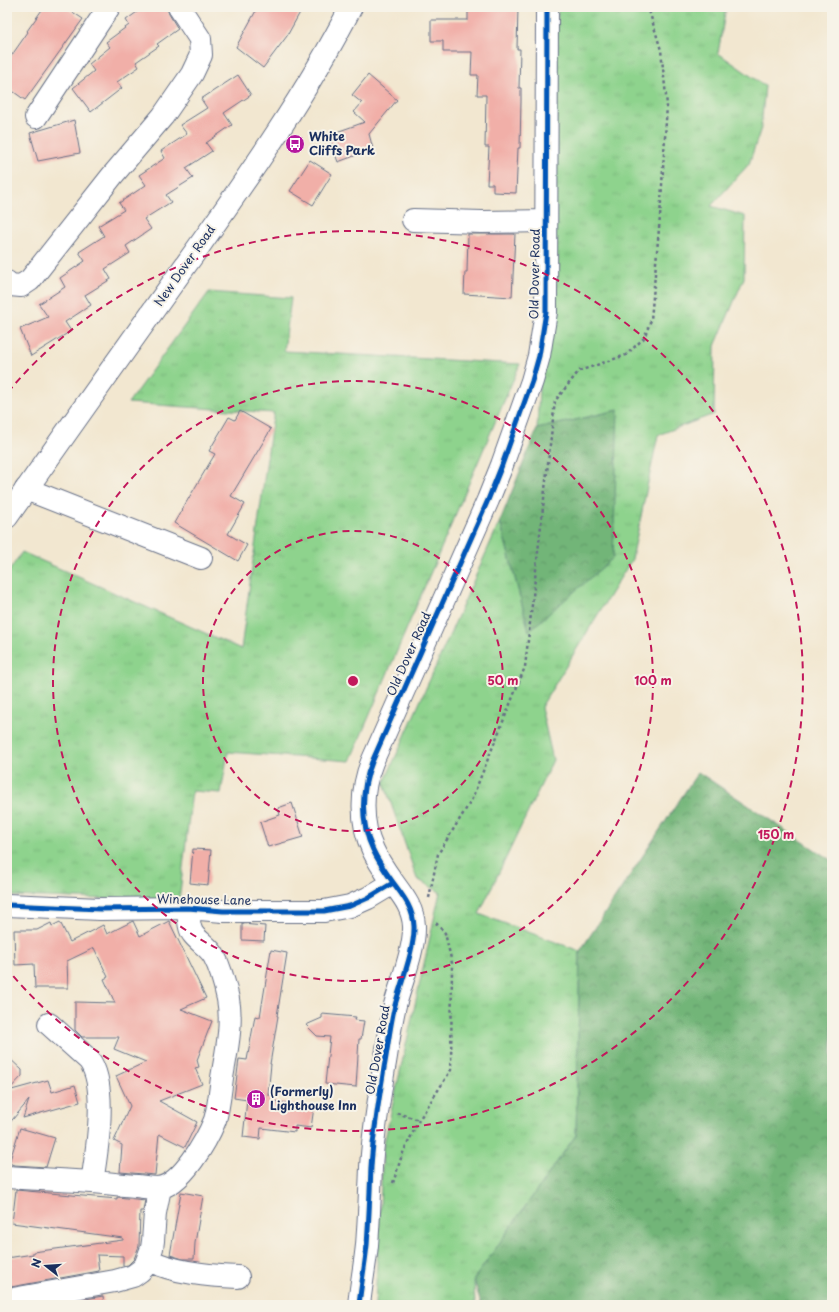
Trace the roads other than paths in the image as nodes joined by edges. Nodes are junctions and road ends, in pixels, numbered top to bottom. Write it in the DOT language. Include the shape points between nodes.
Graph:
graph roads {
  1 [pos="109,7"];
  2 [pos="179,7"];
  3 [pos="351,7"];
  4 [pos="547,7"];
  5 [pos="36,117"];
  6 [pos="413,220"];
  7 [pos="546,222"];
  8 [pos="7,282"];
  9 [pos="26,489"];
  10 [pos="7,517"];
  11 [pos="201,558"];
  12 [pos="394,883"];
  13 [pos="7,905"];
  14 [pos="188,908"];
  15 [pos="49,1024"];
  16 [pos="7,1178"];
  17 [pos="92,1182"];
  18 [pos="160,1188"];
  19 [pos="148,1260"];
  20 [pos="238,1277"];
  21 [pos="7,1300"];
  22 [pos="359,1305"];
  1 -- 5 [label="street"];
  2 -- 8 [label="street" via="200,39 201,55 192,74 163,116 30,280 21,286 10,285"];
  3 -- 9 [label="street, New Dover Road" via="335,39 259,160"];
  4 -- 7 [label="street, Old Dover Road"];
  6 -- 7 [label="street"];
  7 -- 12 [label="street, Old Dover Road" via="546,312 532,381 488,500 367,778 364,807 367,831 377,859"];
  9 -- 10 [label="street, New Dover Road"];
  9 -- 11 [label="street"];
  12 -- 14 [label="street, Winehouse Lane" via="350,906 324,911"];
  12 -- 22 [label="street, Old Dover Road" via="410,907 414,927 412,947 395,1008 377,1112 367,1245"];
  13 -- 14 [label="street, Winehouse Lane" via="100,909"];
  14 -- 18 [label="street" via="190,928 213,955 219,969 228,1001 228,1034 218,1107 210,1131 184,1172"];
  15 -- 17 [label="street" via="94,1066 100,1112"];
  16 -- 17 [label="street"];
  17 -- 18 [label="street"];
  18 -- 19 [label="street" via="155,1213 154,1241"];
  19 -- 20 [label="street" via="160,1266 184,1271"];
  19 -- 21 [label="street" via="140,1271 128,1278"];
}
